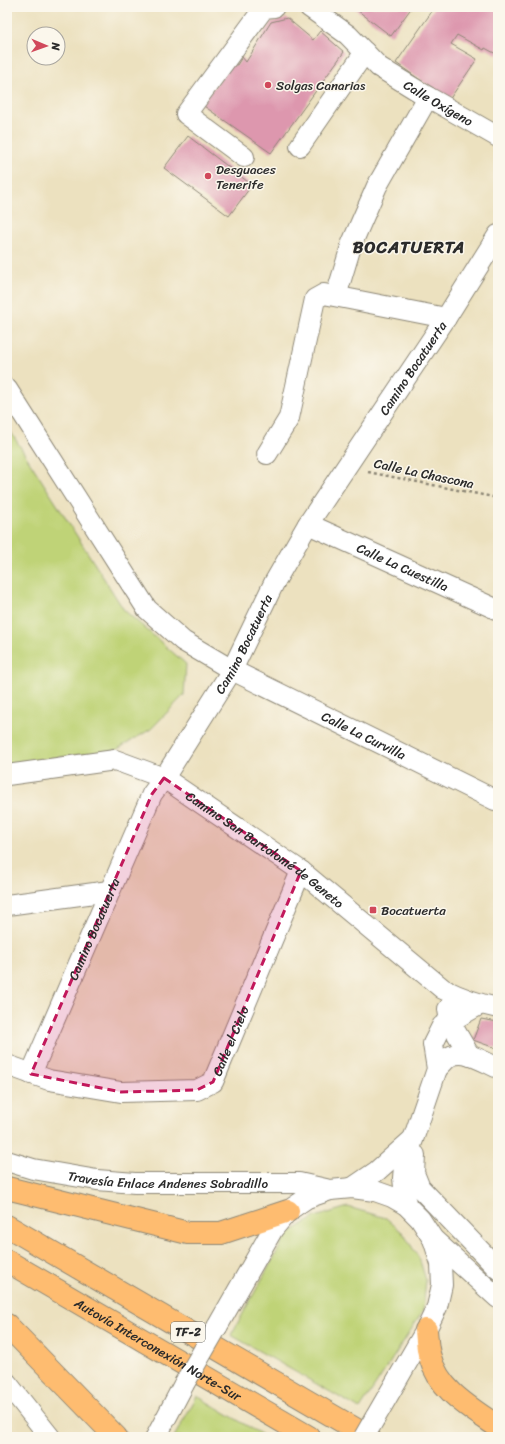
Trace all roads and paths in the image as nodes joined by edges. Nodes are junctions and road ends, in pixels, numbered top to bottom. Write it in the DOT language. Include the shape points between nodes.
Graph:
graph roads {
  1 [pos="274,7"];
  2 [pos="309,7"];
  3 [pos="365,52"];
  4 [pos="428,97"];
  5 [pos="498,137"];
  6 [pos="300,146"];
  7 [pos="244,157"];
  8 [pos="498,235"];
  9 [pos="336,296"];
  10 [pos="446,318"];
  11 [pos="7,389"];
  12 [pos="267,454"];
  13 [pos="346,467"];
  14 [pos="498,498"];
  15 [pos="308,524"];
  16 [pos="498,610"];
  17 [pos="232,670"];
  18 [pos="7,776"];
  19 [pos="164,778"];
  20 [pos="495,800"];
  21 [pos="300,871"];
  22 [pos="109,891"];
  23 [pos="7,905"];
  24 [pos="443,989"];
  25 [pos="489,1006"];
  26 [pos="450,1022"];
  27 [pos="470,1056"];
  28 [pos="7,1064"];
  29 [pos="437,1068"];
  30 [pos="498,1068"];
  31 [pos="31,1074"];
  32 [pos="413,1139"];
  33 [pos="7,1160"];
  34 [pos="7,1188"];
  35 [pos="352,1188"];
  36 [pos="330,1190"];
  37 [pos="406,1205"];
  38 [pos="288,1211"];
  39 [pos="7,1226"];
  40 [pos="433,1239"];
  41 [pos="7,1261"];
  42 [pos="498,1269"];
  43 [pos="498,1298"];
  44 [pos="7,1325"];
  45 [pos="426,1330"];
  46 [pos="7,1384"];
  47 [pos="498,1426"];
  48 [pos="372,1427"];
  49 [pos="50,1437"];
  50 [pos="116,1437"];
  51 [pos="156,1437"];
  52 [pos="309,1437"];
  53 [pos="364,1437"];
  1 -- 7 [label="street" via="264,8 186,114"];
  2 -- 3 [label="street, Calle Oxígeno" via="348,35"];
  3 -- 4 [label="street, Calle Oxígeno" via="379,67"];
  3 -- 6 [label="street"];
  4 -- 5 [label="street, Calle Oxígeno"];
  4 -- 9 [label="street" via="377,186 352,243"];
  8 -- 10 [label="street, Camino Bocatuerta"];
  9 -- 10 [label="street"];
  9 -- 12 [label="street" via="324,294 315,299 289,418"];
  10 -- 13 [label="street, Camino Bocatuerta"];
  11 -- 17 [label="street, Calle La Curvilla" via="147,609 183,641"];
  13 -- 14 [label="path, Calle La Chascona"];
  13 -- 15 [label="street, Camino Bocatuerta"];
  15 -- 16 [label="street, Calle La Cuestilla"];
  15 -- 17 [label="street, Camino Bocatuerta" via="274,583"];
  17 -- 19 [label="street, Camino Bocatuerta"];
  17 -- 20 [label="street, Calle La Curvilla"];
  18 -- 19 [label="street, Camino San Bartolomé de Geneto" via="115,760"];
  19 -- 21 [label="street, Camino San Bartolomé de Geneto"];
  19 -- 22 [label="street, Camino Bocatuerta" via="152,794"];
  21 -- 24 [label="street, Camino San Bartolomé de Geneto"];
  21 -- 31 [label="street, Calle el Cielo" via="213,1082 197,1090 121,1092 50,1080"];
  22 -- 23 [label="street"];
  22 -- 31 [label="street, Camino Bocatuerta"];
  24 -- 25 [label="street, Camino San Bartolomé de Geneto"];
  24 -- 26 [label="street"];
  25 -- 26 [label="street"];
  26 -- 27 [label="street"];
  26 -- 29 [label="street" via="442,1026 433,1044"];
  27 -- 29 [label="street" via="460,1053 449,1057"];
  27 -- 30 [label="street"];
  28 -- 31 [label="street, Calle el Cielo"];
  29 -- 32 [label="street"];
  32 -- 35 [label="street" via="377,1171"];
  32 -- 37 [label="street" via="404,1166"];
  32 -- 42 [label="street" via="414,1173 420,1188"];
  33 -- 36 [label="street, Travesía Enlace Andenes Sobradillo" via="33,1169 96,1180 151,1184 299,1183"];
  34 -- 38 [label="highway" via="188,1233 221,1233"];
  35 -- 36 [label="street"];
  35 -- 37 [label="street" via="374,1191"];
  36 -- 38 [label="street" via="307,1198"];
  37 -- 40 [label="street" via="420,1219"];
  38 -- 51 [label="street, bridge" via="274,1229"];
  39 -- 48 [label="highway, TF-2"];
  40 -- 43 [label="street"];
  40 -- 45 [label="street" via="441,1264 442,1285 437,1307"];
  41 -- 52 [label="highway, Autovía Interconexión Norte-Sur / TF-2"];
  44 -- 50 [label="highway"];
  45 -- 47 [label="highway" via="430,1357 439,1379 453,1395"];
  45 -- 48 [label="street"];
  46 -- 49 [label="street"];
  48 -- 53 [label="street, bridge"];
}
